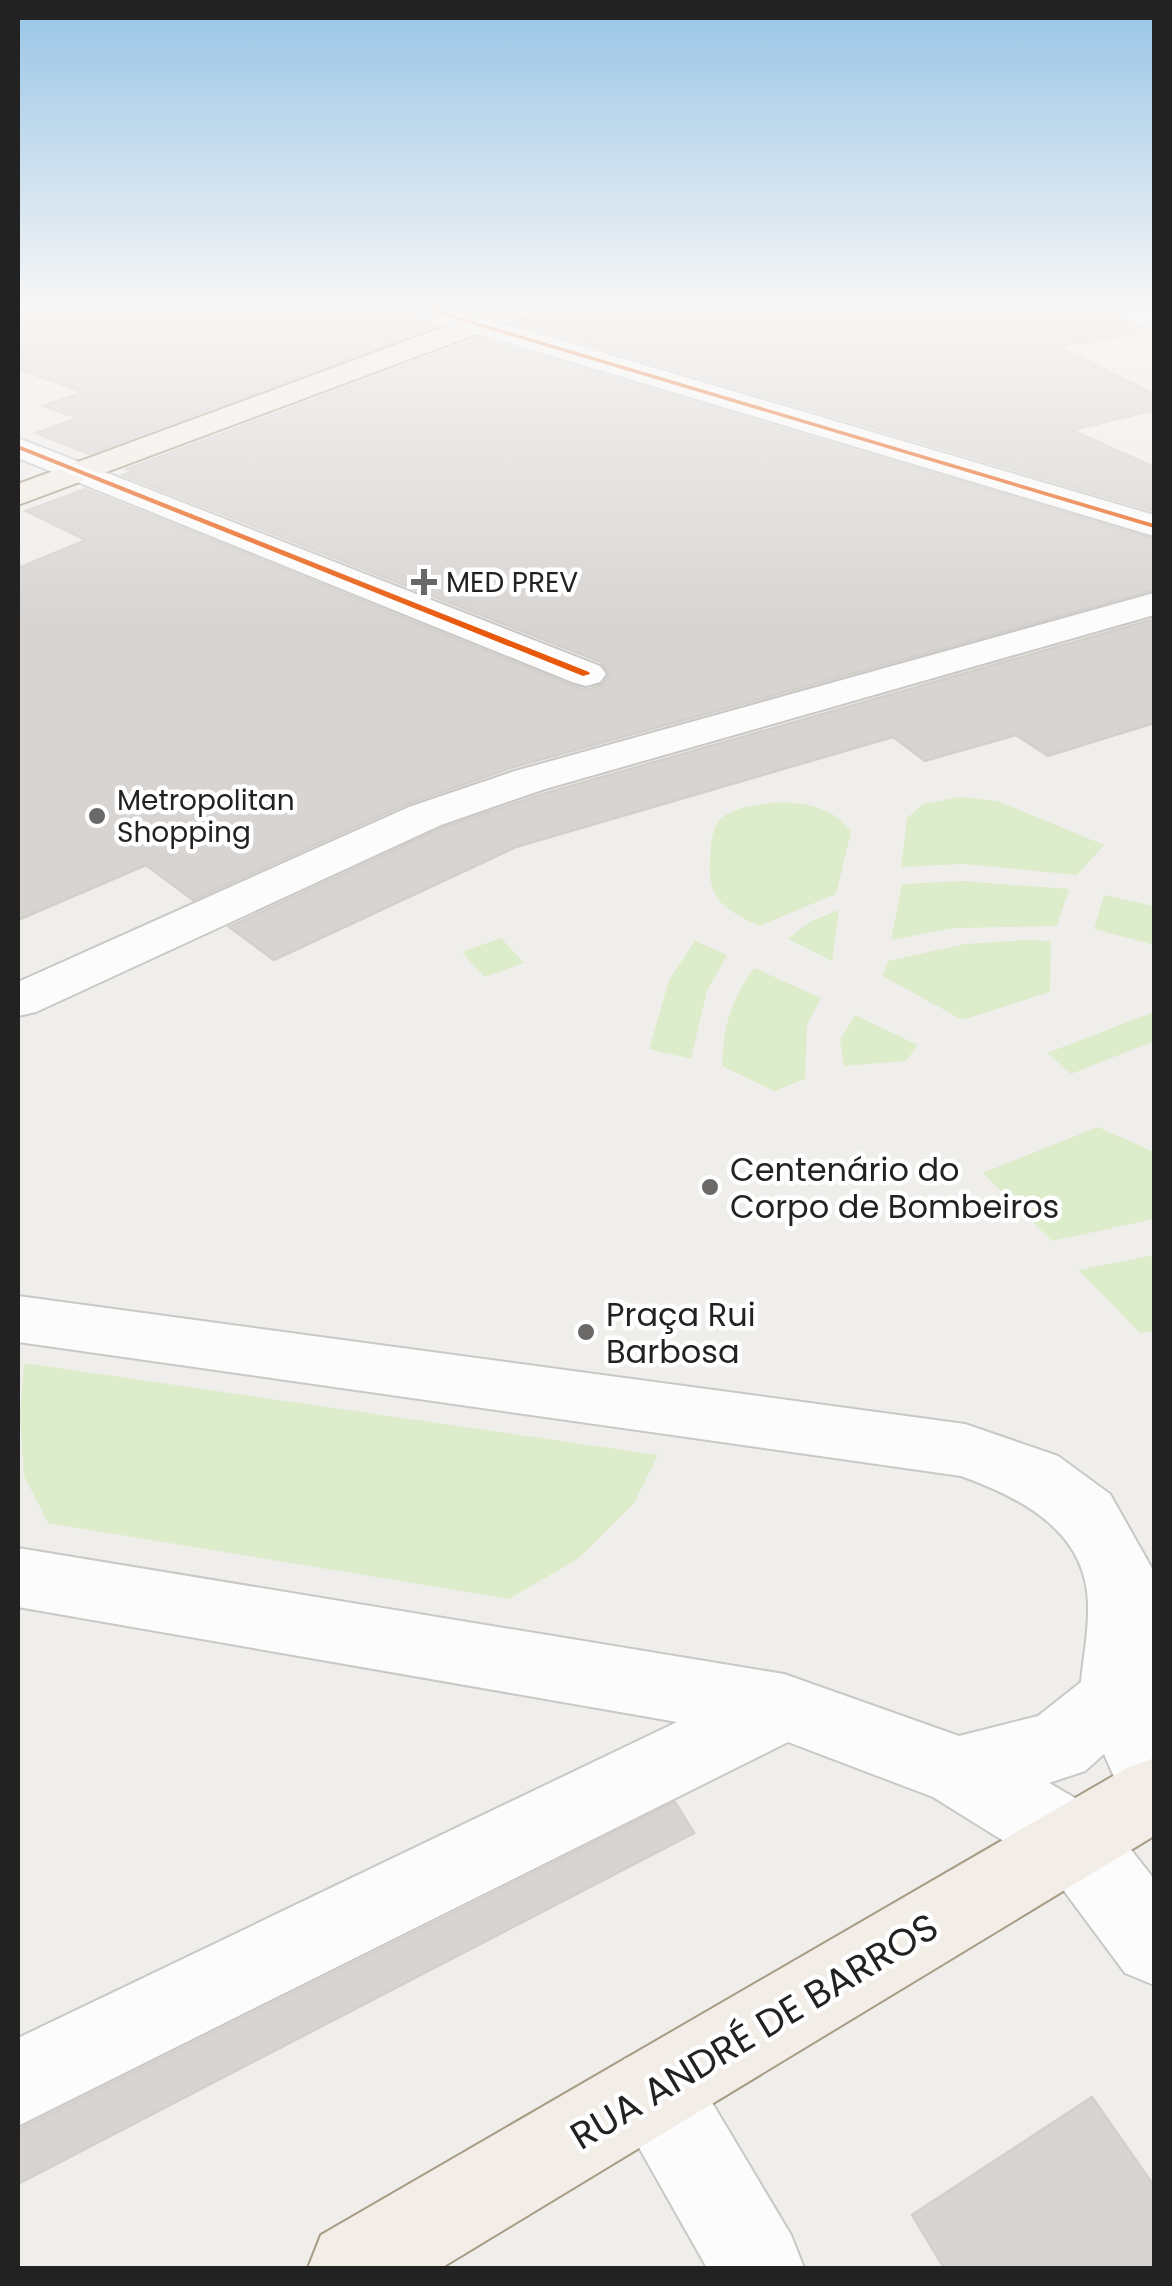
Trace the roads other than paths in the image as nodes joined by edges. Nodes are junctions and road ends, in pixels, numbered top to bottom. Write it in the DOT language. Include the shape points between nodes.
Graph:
graph roads {
  1 [pos="240,413"];
  2 [pos="772,413"];
  3 [pos="18,448"];
  4 [pos="80,472"];
  5 [pos="18,495"];
  6 [pos="1154,526"];
  7 [pos="1154,604"];
  8 [pos="586,674"];
  9 [pos="18,1001"];
  10 [pos="18,1320"];
  11 [pos="18,1577"];
  12 [pos="1116,1698"];
  13 [pos="784,1707"];
  14 [pos="959,1770"];
  15 [pos="1154,1782"];
  16 [pos="1154,1794"];
  17 [pos="1075,1841"];
  18 [pos="1154,1944"];
  19 [pos="18,2084"];
  20 [pos="655,2090"];
  21 [pos="354,2268"];
  22 [pos="758,2268"];
  1 -- 4 [label="main road"];
  2 -- 6 [label="street"];
  3 -- 4 [label="street"];
  4 -- 5 [label="main road"];
  4 -- 8 [label="street"];
  7 -- 9 [label="street" via="565,770 425,816"];
  10 -- 12 [label="street" via="965,1450 1035,1476 1086,1514 1119,1572 1124,1610"];
  11 -- 13 [label="street"];
  12 -- 14 [label="street" via="1058,1746"];
  12 -- 15 [label="street"];
  13 -- 14 [label="street"];
  13 -- 19 [label="street"];
  14 -- 17 [label="street"];
  16 -- 17 [label="main road, RUA ANDRÉ DE BARROS"];
  17 -- 18 [label="street"];
  17 -- 20 [label="main road, RUA ANDRÉ DE BARROS"];
  20 -- 21 [label="main road, RUA ANDRÉ DE BARROS"];
  20 -- 22 [label="street"];
}
